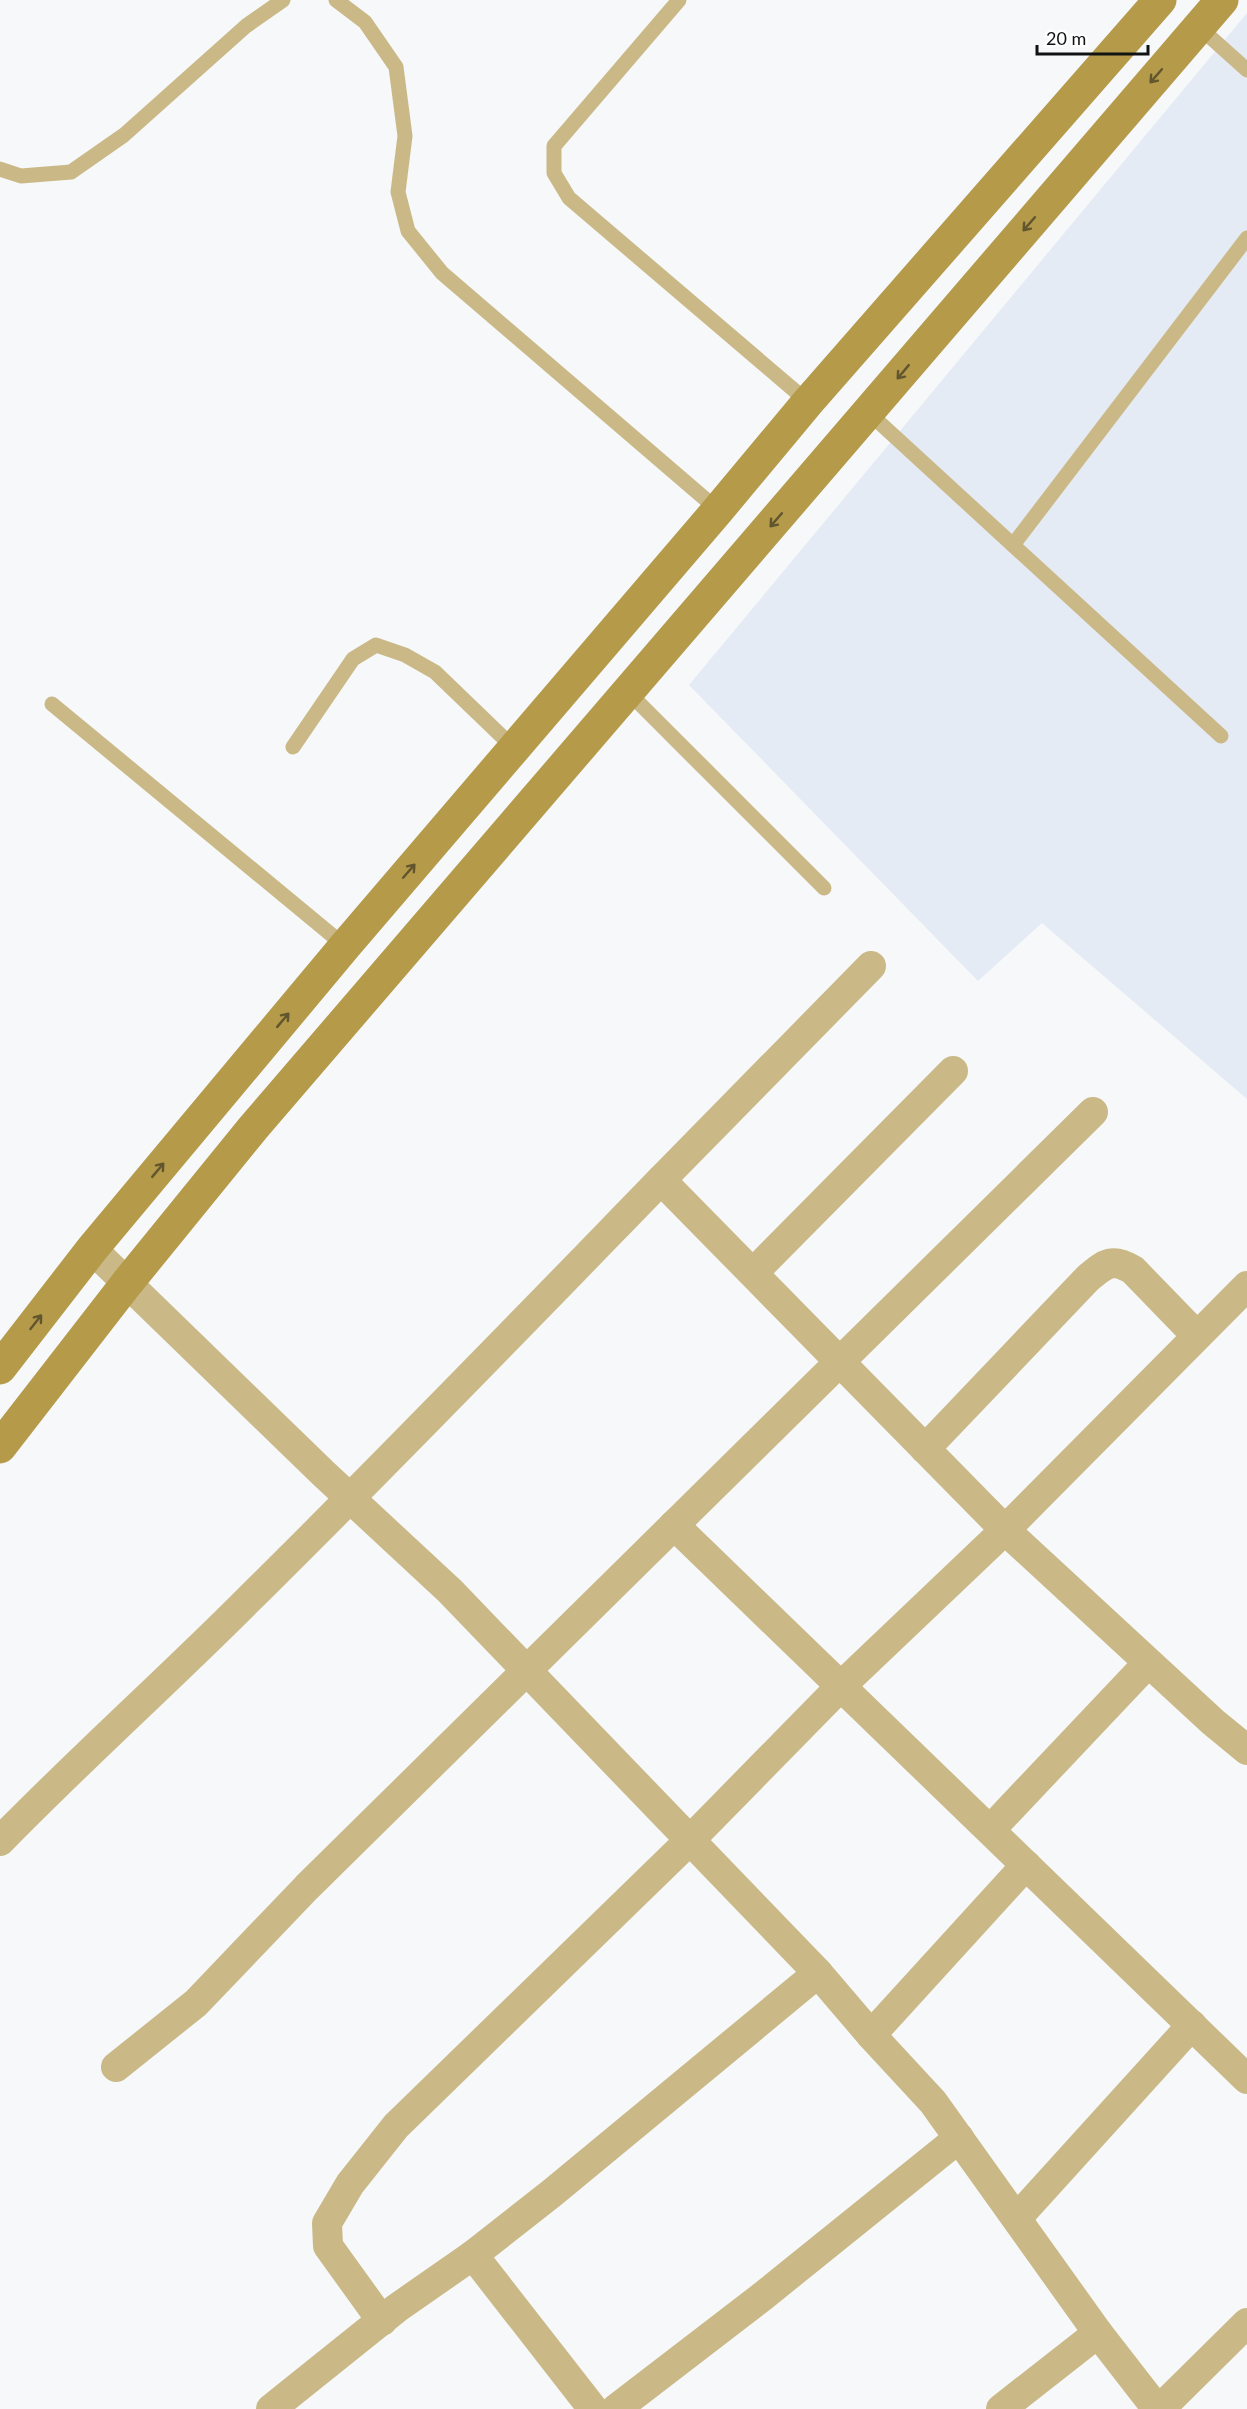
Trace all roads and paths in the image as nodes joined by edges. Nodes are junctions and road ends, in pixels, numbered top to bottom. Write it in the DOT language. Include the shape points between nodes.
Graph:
graph roads {
  1 [pos="283,0"];
  2 [pos="336,0"];
  3 [pos="679,0"];
  4 [pos="1160,0"];
  5 [pos="1222,0"];
  6 [pos="1199,27"];
  7 [pos="1247,70"];
  8 [pos="0,169"];
  9 [pos="1247,238"];
  10 [pos="808,402"];
  11 [pos="868,413"];
  12 [pos="718,510"];
  13 [pos="1013,545"];
  14 [pos="628,692"];
  15 [pos="52,704"];
  16 [pos="1221,736"];
  17 [pos="293,747"];
  18 [pos="514,748"];
  19 [pos="825,888"];
  20 [pos="345,946"];
  21 [pos="871,966"];
  22 [pos="953,1071"];
  23 [pos="1093,1113"];
  24 [pos="661,1180"];
  25 [pos="92,1249"];
  26 [pos="753,1273"];
  27 [pos="127,1283"];
  28 [pos="1247,1286"];
  29 [pos="1197,1336"];
  30 [pos="839,1362"];
  31 [pos="0,1368"];
  32 [pos="0,1447"];
  33 [pos="925,1449"];
  34 [pos="351,1498"];
  35 [pos="674,1525"];
  36 [pos="1005,1530"];
  37 [pos="1148,1663"];
  38 [pos="527,1670"];
  39 [pos="841,1686"];
  40 [pos="1247,1750"];
  41 [pos="991,1829"];
  42 [pos="0,1841"];
  43 [pos="689,1841"];
  44 [pos="1026,1865"];
  45 [pos="818,1973"];
  46 [pos="1192,2025"];
  47 [pos="871,2035"];
  48 [pos="116,2067"];
  49 [pos="1247,2079"];
  50 [pos="959,2138"];
  51 [pos="1017,2218"];
  52 [pos="473,2255"];
  53 [pos="382,2321"];
  54 [pos="1247,2323"];
  55 [pos="1098,2333"];
  56 [pos="271,2409"];
  57 [pos="593,2409"];
  58 [pos="616,2409"];
  59 [pos="1001,2409"];
  60 [pos="1159,2409"];
  1 -- 8 [label="lane" via="246,26 124,135 71,172 21,176"];
  2 -- 12 [label="lane" via="365,22 396,67 405,136 398,192 408,231 442,273"];
  3 -- 10 [label="lane" via="554,146 554,173 569,198"];
  4 -- 10 [label="main road"];
  5 -- 6 [label="main road"];
  6 -- 7 [label="lane"];
  6 -- 11 [label="main road, one-way"];
  9 -- 13 [label="lane"];
  10 -- 12 [label="main road"];
  11 -- 13 [label="lane"];
  11 -- 14 [label="main road, one-way"];
  12 -- 18 [label="main road"];
  13 -- 16 [label="lane"];
  14 -- 19 [label="lane"];
  14 -- 27 [label="main road" via="268,1111"];
  15 -- 20 [label="lane"];
  17 -- 18 [label="lane" via="353,659 376,645 435,672"];
  20 -- 18 [label="main road, one-way"];
  25 -- 20 [label="main road, one-way"];
  21 -- 24 [label="street"];
  22 -- 26 [label="street"];
  23 -- 30 [label="street"];
  24 -- 26 [label="street"];
  24 -- 34 [label="street"];
  25 -- 27 [label="street"];
  31 -- 25 [label="main road, one-way"];
  26 -- 30 [label="street"];
  27 -- 32 [label="main road"];
  27 -- 34 [label="street"];
  28 -- 29 [label="street"];
  29 -- 33 [label="street" via="1133,1270 1121,1262 1105,1264"];
  29 -- 36 [label="street"];
  30 -- 33 [label="street"];
  30 -- 35 [label="street"];
  33 -- 36 [label="street"];
  34 -- 38 [label="street"];
  34 -- 42 [label="street"];
  35 -- 38 [label="street"];
  35 -- 39 [label="street"];
  36 -- 37 [label="street"];
  36 -- 39 [label="street"];
  37 -- 40 [label="street"];
  37 -- 41 [label="street"];
  38 -- 43 [label="street"];
  38 -- 48 [label="street" via="307,1887 196,2003"];
  39 -- 41 [label="street"];
  39 -- 43 [label="street"];
  41 -- 44 [label="street"];
  43 -- 45 [label="street"];
  43 -- 53 [label="street" via="396,2126 350,2184 327,2223 328,2246"];
  44 -- 46 [label="street"];
  44 -- 47 [label="street"];
  45 -- 47 [label="street"];
  45 -- 52 [label="street"];
  46 -- 49 [label="street"];
  46 -- 51 [label="street"];
  47 -- 50 [label="street" via="933,2102"];
  50 -- 51 [label="street"];
  50 -- 58 [label="street"];
  51 -- 55 [label="street"];
  52 -- 53 [label="street"];
  52 -- 57 [label="street"];
  53 -- 56 [label="street"];
  54 -- 60 [label="street"];
  55 -- 59 [label="street"];
  55 -- 60 [label="street"];
}
